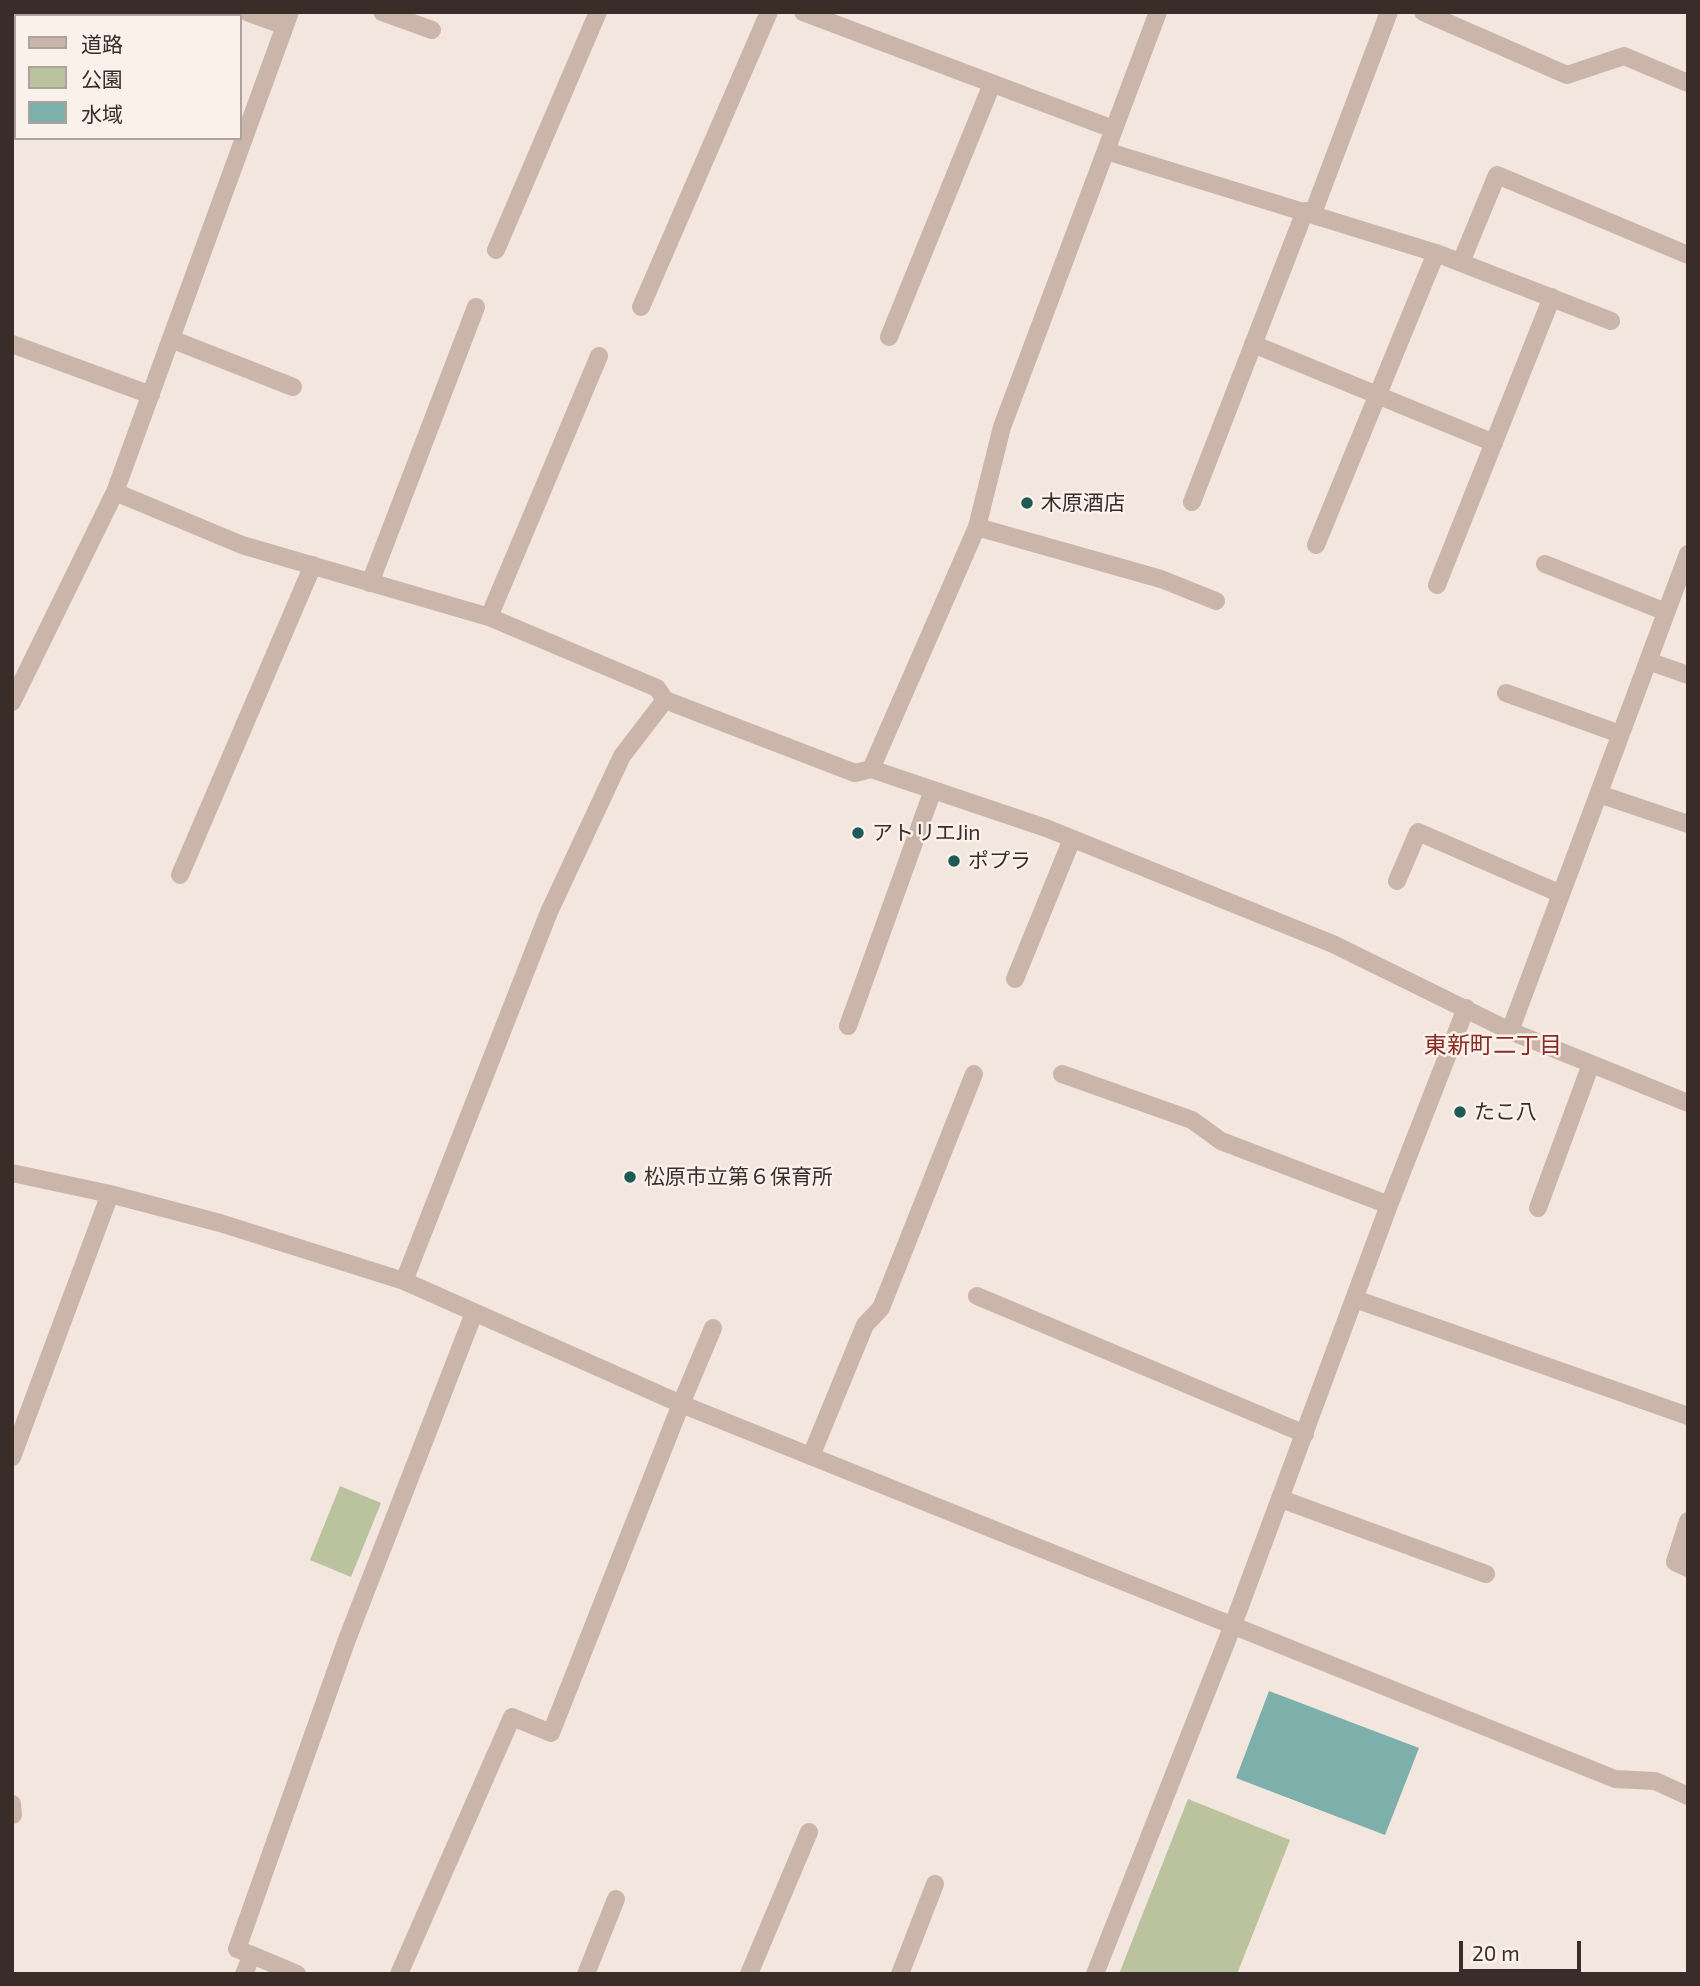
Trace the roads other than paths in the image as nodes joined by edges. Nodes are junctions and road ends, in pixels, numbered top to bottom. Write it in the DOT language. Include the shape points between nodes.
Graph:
graph roads {
  1 [pos="247,12"];
  2 [pos="382,12"];
  3 [pos="597,12"];
  4 [pos="769,12"];
  5 [pos="803,12"];
  6 [pos="1158,12"];
  7 [pos="1389,12"];
  8 [pos="1423,12"];
  9 [pos="287,19"];
  10 [pos="432,30"];
  11 [pos="1688,83"];
  12 [pos="992,84"];
  13 [pos="1113,130"];
  14 [pos="1106,151"];
  15 [pos="1309,212"];
  16 [pos="496,250"];
  17 [pos="1436,253"];
  18 [pos="1688,255"];
  19 [pos="1461,262"];
  20 [pos="1552,297"];
  21 [pos="476,307"];
  22 [pos="641,307"];
  23 [pos="1611,321"];
  24 [pos="889,337"];
  25 [pos="171,339"];
  26 [pos="12,344"];
  27 [pos="1253,344"];
  28 [pos="599,356"];
  29 [pos="293,387"];
  30 [pos="1378,394"];
  31 [pos="151,395"];
  32 [pos="1494,443"];
  33 [pos="115,492"];
  34 [pos="1192,502"];
  35 [pos="976,527"];
  36 [pos="1316,545"];
  37 [pos="1688,554"];
  38 [pos="1545,564"];
  39 [pos="313,565"];
  40 [pos="370,583"];
  41 [pos="1437,585"];
  42 [pos="1216,601"];
  43 [pos="1666,612"];
  44 [pos="489,617"];
  45 [pos="1648,661"];
  46 [pos="1688,676"];
  47 [pos="1506,693"];
  48 [pos="665,700"];
  49 [pos="12,702"];
  50 [pos="1620,734"];
  51 [pos="871,769"];
  52 [pos="933,790"];
  53 [pos="1599,794"];
  54 [pos="1688,824"];
  55 [pos="1072,839"];
  56 [pos="180,876"];
  57 [pos="1397,881"];
  58 [pos="1561,894"];
  59 [pos="1015,979"];
  60 [pos="1466,1008"];
  61 [pos="848,1026"];
  62 [pos="1510,1031"];
  63 [pos="1591,1064"];
  64 [pos="974,1074"];
  65 [pos="1062,1074"];
  66 [pos="1688,1103"];
  67 [pos="12,1173"];
  68 [pos="110,1194"];
  69 [pos="1389,1205"];
  70 [pos="1538,1208"];
  71 [pos="404,1281"];
  72 [pos="977,1296"];
  73 [pos="1354,1299"];
  74 [pos="474,1314"];
  75 [pos="713,1328"];
  76 [pos="681,1405"];
  77 [pos="1688,1416"];
  78 [pos="1305,1434"];
  79 [pos="811,1456"];
  80 [pos="12,1457"];
  81 [pos="1281,1499"];
  82 [pos="1688,1521"];
  83 [pos="1688,1568"];
  84 [pos="1486,1574"];
  85 [pos="1234,1625"];
  86 [pos="1688,1796"];
  87 [pos="809,1832"];
  88 [pos="935,1884"];
  89 [pos="616,1899"];
  90 [pos="252,1955"];
  91 [pos="244,1974"];
  92 [pos="297,1974"];
  93 [pos="399,1974"];
  94 [pos="586,1974"];
  95 [pos="749,1974"];
  96 [pos="900,1974"];
  97 [pos="1095,1974"];
  1 -- 9 [label="street"];
  2 -- 10 [label="street"];
  3 -- 16 [label="street"];
  4 -- 22 [label="street"];
  5 -- 12 [label="street"];
  6 -- 13 [label="street"];
  7 -- 15 [label="street"];
  8 -- 11 [label="street" via="1567,75 1624,56"];
  9 -- 25 [label="street"];
  12 -- 13 [label="street"];
  12 -- 24 [label="street"];
  13 -- 14 [label="street"];
  14 -- 15 [label="street"];
  14 -- 35 [label="street" via="1002,427"];
  15 -- 17 [label="street"];
  15 -- 27 [label="street"];
  17 -- 19 [label="street"];
  17 -- 30 [label="street"];
  18 -- 19 [label="street" via="1497,175"];
  19 -- 20 [label="street"];
  20 -- 23 [label="street"];
  20 -- 32 [label="street"];
  21 -- 40 [label="street"];
  25 -- 29 [label="street"];
  25 -- 31 [label="street"];
  26 -- 31 [label="street"];
  27 -- 30 [label="street"];
  27 -- 34 [label="street"];
  28 -- 44 [label="street"];
  30 -- 32 [label="street"];
  30 -- 36 [label="street"];
  31 -- 33 [label="street"];
  32 -- 41 [label="street"];
  33 -- 39 [label="street" via="242,545"];
  33 -- 49 [label="street"];
  35 -- 42 [label="street" via="1161,579"];
  35 -- 51 [label="street"];
  37 -- 43 [label="street"];
  38 -- 43 [label="street"];
  39 -- 40 [label="street"];
  39 -- 56 [label="street"];
  40 -- 44 [label="street"];
  43 -- 45 [label="street"];
  44 -- 48 [label="street" via="657,688"];
  45 -- 46 [label="street"];
  45 -- 50 [label="street"];
  47 -- 50 [label="street"];
  48 -- 51 [label="street" via="855,773"];
  48 -- 71 [label="street" via="622,756 549,912"];
  50 -- 53 [label="street"];
  51 -- 52 [label="street"];
  52 -- 55 [label="street"];
  52 -- 61 [label="street"];
  53 -- 54 [label="street"];
  53 -- 58 [label="street"];
  55 -- 59 [label="street"];
  55 -- 60 [label="street" via="1333,944"];
  57 -- 58 [label="street" via="1418,832"];
  58 -- 62 [label="street"];
  60 -- 62 [label="street"];
  60 -- 69 [label="street"];
  62 -- 63 [label="street"];
  63 -- 66 [label="street"];
  63 -- 70 [label="street"];
  64 -- 79 [label="street" via="881,1308 865,1325"];
  65 -- 69 [label="street" via="1192,1120 1221,1141"];
  67 -- 68 [label="street"];
  68 -- 71 [label="street"];
  68 -- 80 [label="street"];
  69 -- 73 [label="street"];
  71 -- 74 [label="street"];
  72 -- 78 [label="street"];
  73 -- 77 [label="street"];
  73 -- 78 [label="street"];
  74 -- 76 [label="street"];
  74 -- 90 [label="street" via="346,1642 237,1949"];
  75 -- 76 [label="street"];
  76 -- 79 [label="street"];
  76 -- 93 [label="street" via="551,1732 512,1717"];
  78 -- 81 [label="street"];
  79 -- 85 [label="street"];
  81 -- 84 [label="street"];
  81 -- 85 [label="street"];
  82 -- 83 [label="street" via="1675,1562"];
  85 -- 86 [label="street" via="1615,1779 1654,1782"];
  85 -- 97 [label="street"];
  87 -- 95 [label="street"];
  88 -- 96 [label="street"];
  89 -- 94 [label="street"];
  90 -- 91 [label="street"];
  90 -- 92 [label="street"];
}
